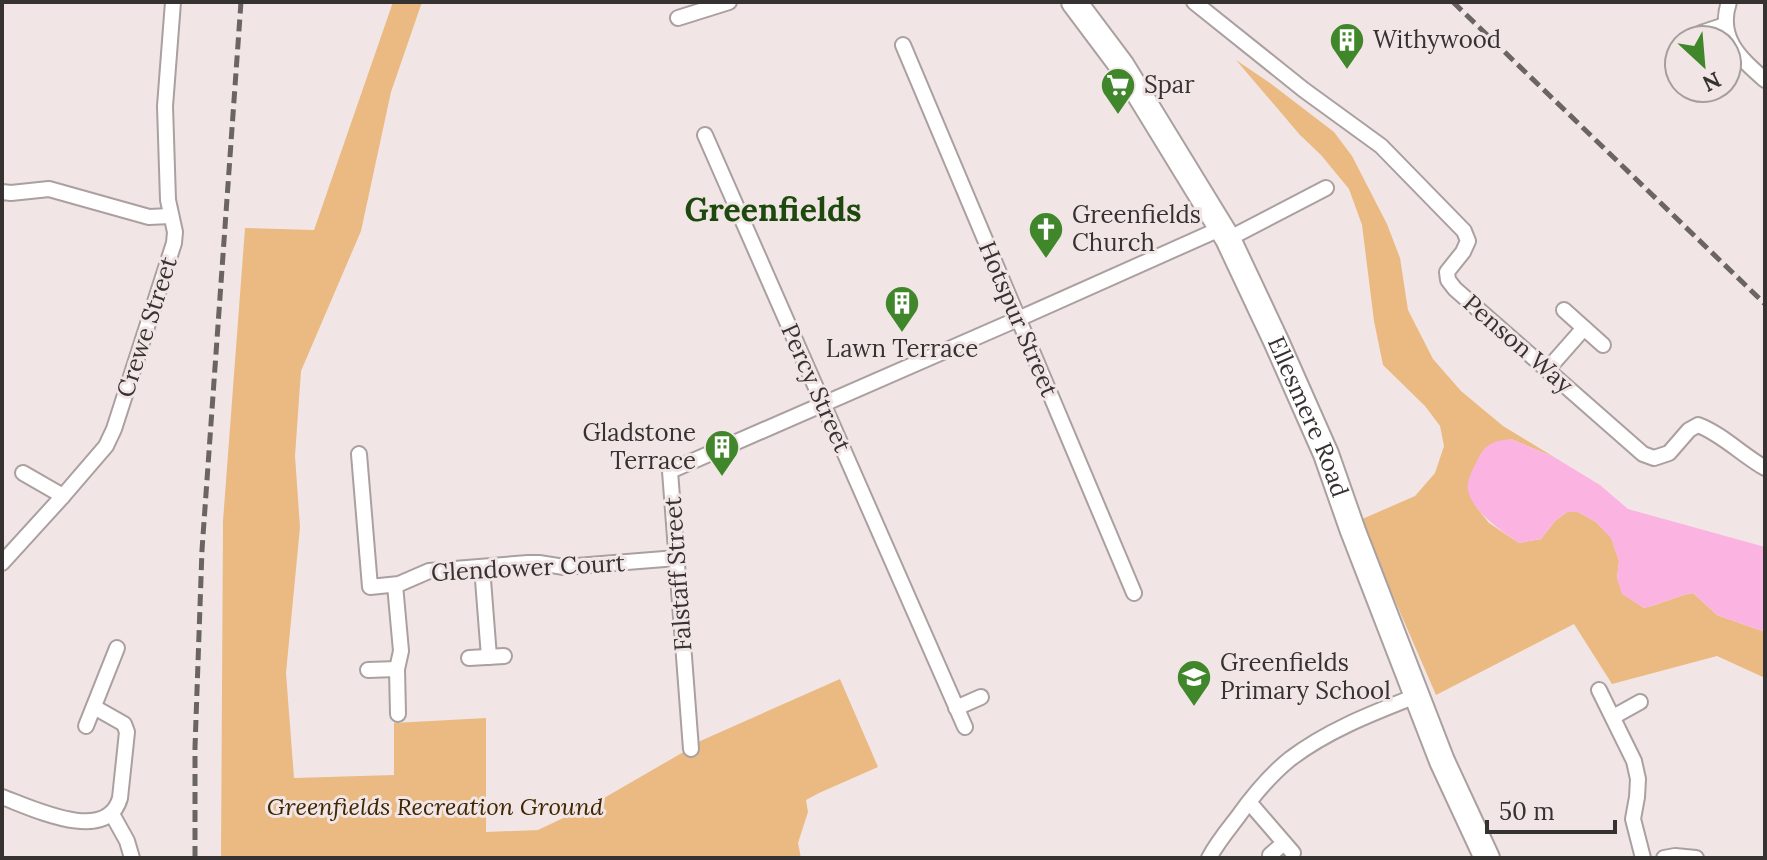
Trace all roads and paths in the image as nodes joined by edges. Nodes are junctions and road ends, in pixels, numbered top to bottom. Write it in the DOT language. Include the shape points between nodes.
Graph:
graph roads {
  1 [pos="173,2"];
  2 [pos="729,2"];
  3 [pos="1074,2"];
  4 [pos="1194,2"];
  5 [pos="1729,2"];
  6 [pos="678,18"];
  7 [pos="1725,24"];
  8 [pos="903,45"];
  9 [pos="1743,57"];
  10 [pos="1765,80"];
  11 [pos="705,135"];
  12 [pos="1326,188"];
  13 [pos="2,192"];
  14 [pos="170,216"];
  15 [pos="1225,233"];
  16 [pos="1564,310"];
  17 [pos="1018,319"];
  18 [pos="1584,328"];
  19 [pos="1603,345"];
  20 [pos="1547,370"];
  21 [pos="823,404"];
  22 [pos="359,454"];
  23 [pos="1765,468"];
  24 [pos="23,473"];
  25 [pos="63,496"];
  26 [pos="677,558"];
  27 [pos="2,563"];
  28 [pos="482,567"];
  29 [pos="395,585"];
  30 [pos="1134,593"];
  31 [pos="117,648"];
  32 [pos="469,658"];
  33 [pos="397,669"];
  34 [pos="368,670"];
  35 [pos="1599,690"];
  36 [pos="1416,696"];
  37 [pos="981,697"];
  38 [pos="1640,702"];
  39 [pos="94,707"];
  40 [pos="956,708"];
  41 [pos="398,714"];
  42 [pos="1613,717"];
  43 [pos="86,726"];
  44 [pos="965,727"];
  45 [pos="691,749"];
  46 [pos="2,797"];
  47 [pos="1249,802"];
  48 [pos="112,814"];
  49 [pos="1270,855"];
  50 [pos="132,858"];
  51 [pos="1209,858"];
  52 [pos="1487,858"];
  53 [pos="1643,858"];
  54 [pos="1664,858"];
  55 [pos="1696,858"];
  1 -- 14 [label="street, Crewe Street" via="165,106"];
  2 -- 6 [label="street"];
  3 -- 15 [label="main road, Ellesmere Road" via="1122,66"];
  4 -- 20 [label="street, Penson Way" via="1381,146 1464,231 1468,241 1447,272 1448,280"];
  5 -- 7 [label="street"];
  8 -- 17 [label="street, Hotspur Street"];
  9 -- 10 [label="street"];
  11 -- 21 [label="street, Percy Street"];
  12 -- 15 [label="street"];
  13 -- 14 [label="street" via="49,189 149,217"];
  14 -- 25 [label="street, Crewe Street" via="174,243 114,429"];
  15 -- 17 [label="street"];
  15 -- 36 [label="main road, Ellesmere Road" via="1326,454"];
  16 -- 18 [label="street"];
  17 -- 21 [label="street"];
  17 -- 30 [label="street, Hotspur Street"];
  18 -- 19 [label="street"];
  18 -- 20 [label="street"];
  20 -- 23 [label="street, Penson Way" via="1643,454 1654,458 1669,453 1698,425"];
  21 -- 26 [label="street, Falstaff Street" via="670,471"];
  21 -- 40 [label="street, Percy Street"];
  22 -- 29 [label="street" via="370,587"];
  24 -- 25 [label="street"];
  25 -- 27 [label="street, Crewe Street"];
  26 -- 28 [label="street, Glendower Court"];
  26 -- 45 [label="street, Falstaff Street"];
  28 -- 29 [label="street, Glendower Court" via="429,571"];
  28 -- 32 [label="street" via="496,656"];
  29 -- 33 [label="street" via="401,651"];
  31 -- 39 [label="street"];
  33 -- 34 [label="street"];
  33 -- 41 [label="street"];
  35 -- 42 [label="street"];
  36 -- 47 [label="street" via="1323,738 1290,760"];
  36 -- 52 [label="main road, Ellesmere Road"];
  37 -- 40 [label="street"];
  38 -- 42 [label="street"];
  39 -- 43 [label="street"];
  39 -- 48 [label="street" via="124,724 127,732 120,798"];
  40 -- 44 [label="street, Percy Street"];
  42 -- 53 [label="street" via="1638,779 1633,819"];
  46 -- 48 [label="street" via="69,819 103,820"];
  47 -- 49 [label="street" via="1289,848"];
  47 -- 51 [label="street"];
  48 -- 50 [label="street"];
  54 -- 55 [label="street"];
}
